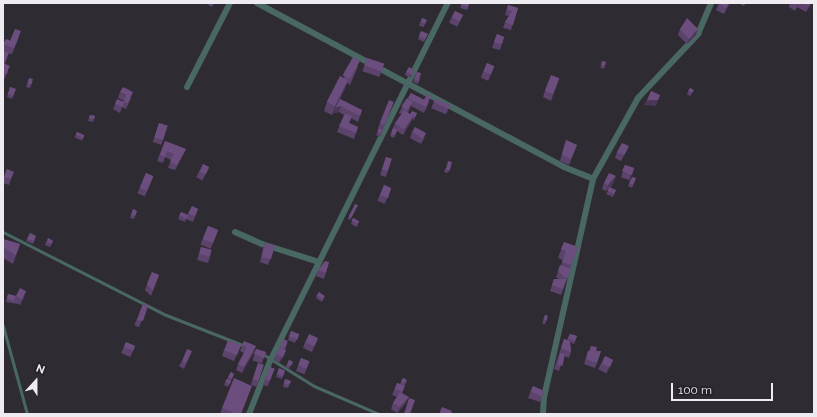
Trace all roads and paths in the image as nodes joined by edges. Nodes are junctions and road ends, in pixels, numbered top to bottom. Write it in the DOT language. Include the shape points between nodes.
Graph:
graph roads {
  1 [pos="230,3"];
  2 [pos="257,3"];
  3 [pos="448,3"];
  4 [pos="711,3"];
  5 [pos="410,82"];
  6 [pos="187,87"];
  7 [pos="594,179"];
  8 [pos="3,232"];
  9 [pos="235,232"];
  10 [pos="319,262"];
  11 [pos="3,326"];
  12 [pos="248,347"];
  13 [pos="255,350"];
  14 [pos="270,361"];
  15 [pos="27,414"];
  16 [pos="249,414"];
  17 [pos="379,414"];
  18 [pos="543,414"];
  1 -- 6 [label="street"];
  2 -- 5 [label="street"];
  3 -- 5 [label="street"];
  4 -- 7 [label="street" via="698,34 638,98"];
  5 -- 7 [label="street" via="564,167"];
  5 -- 10 [label="street"];
  7 -- 18 [label="street" via="544,397"];
  8 -- 12 [label="lane" via="166,315 214,331"];
  9 -- 10 [label="street" via="262,244"];
  10 -- 14 [label="street"];
  11 -- 15 [label="lane"];
  13 -- 14 [label="lane"];
  14 -- 16 [label="street"];
  14 -- 17 [label="lane" via="314,386"];
}
